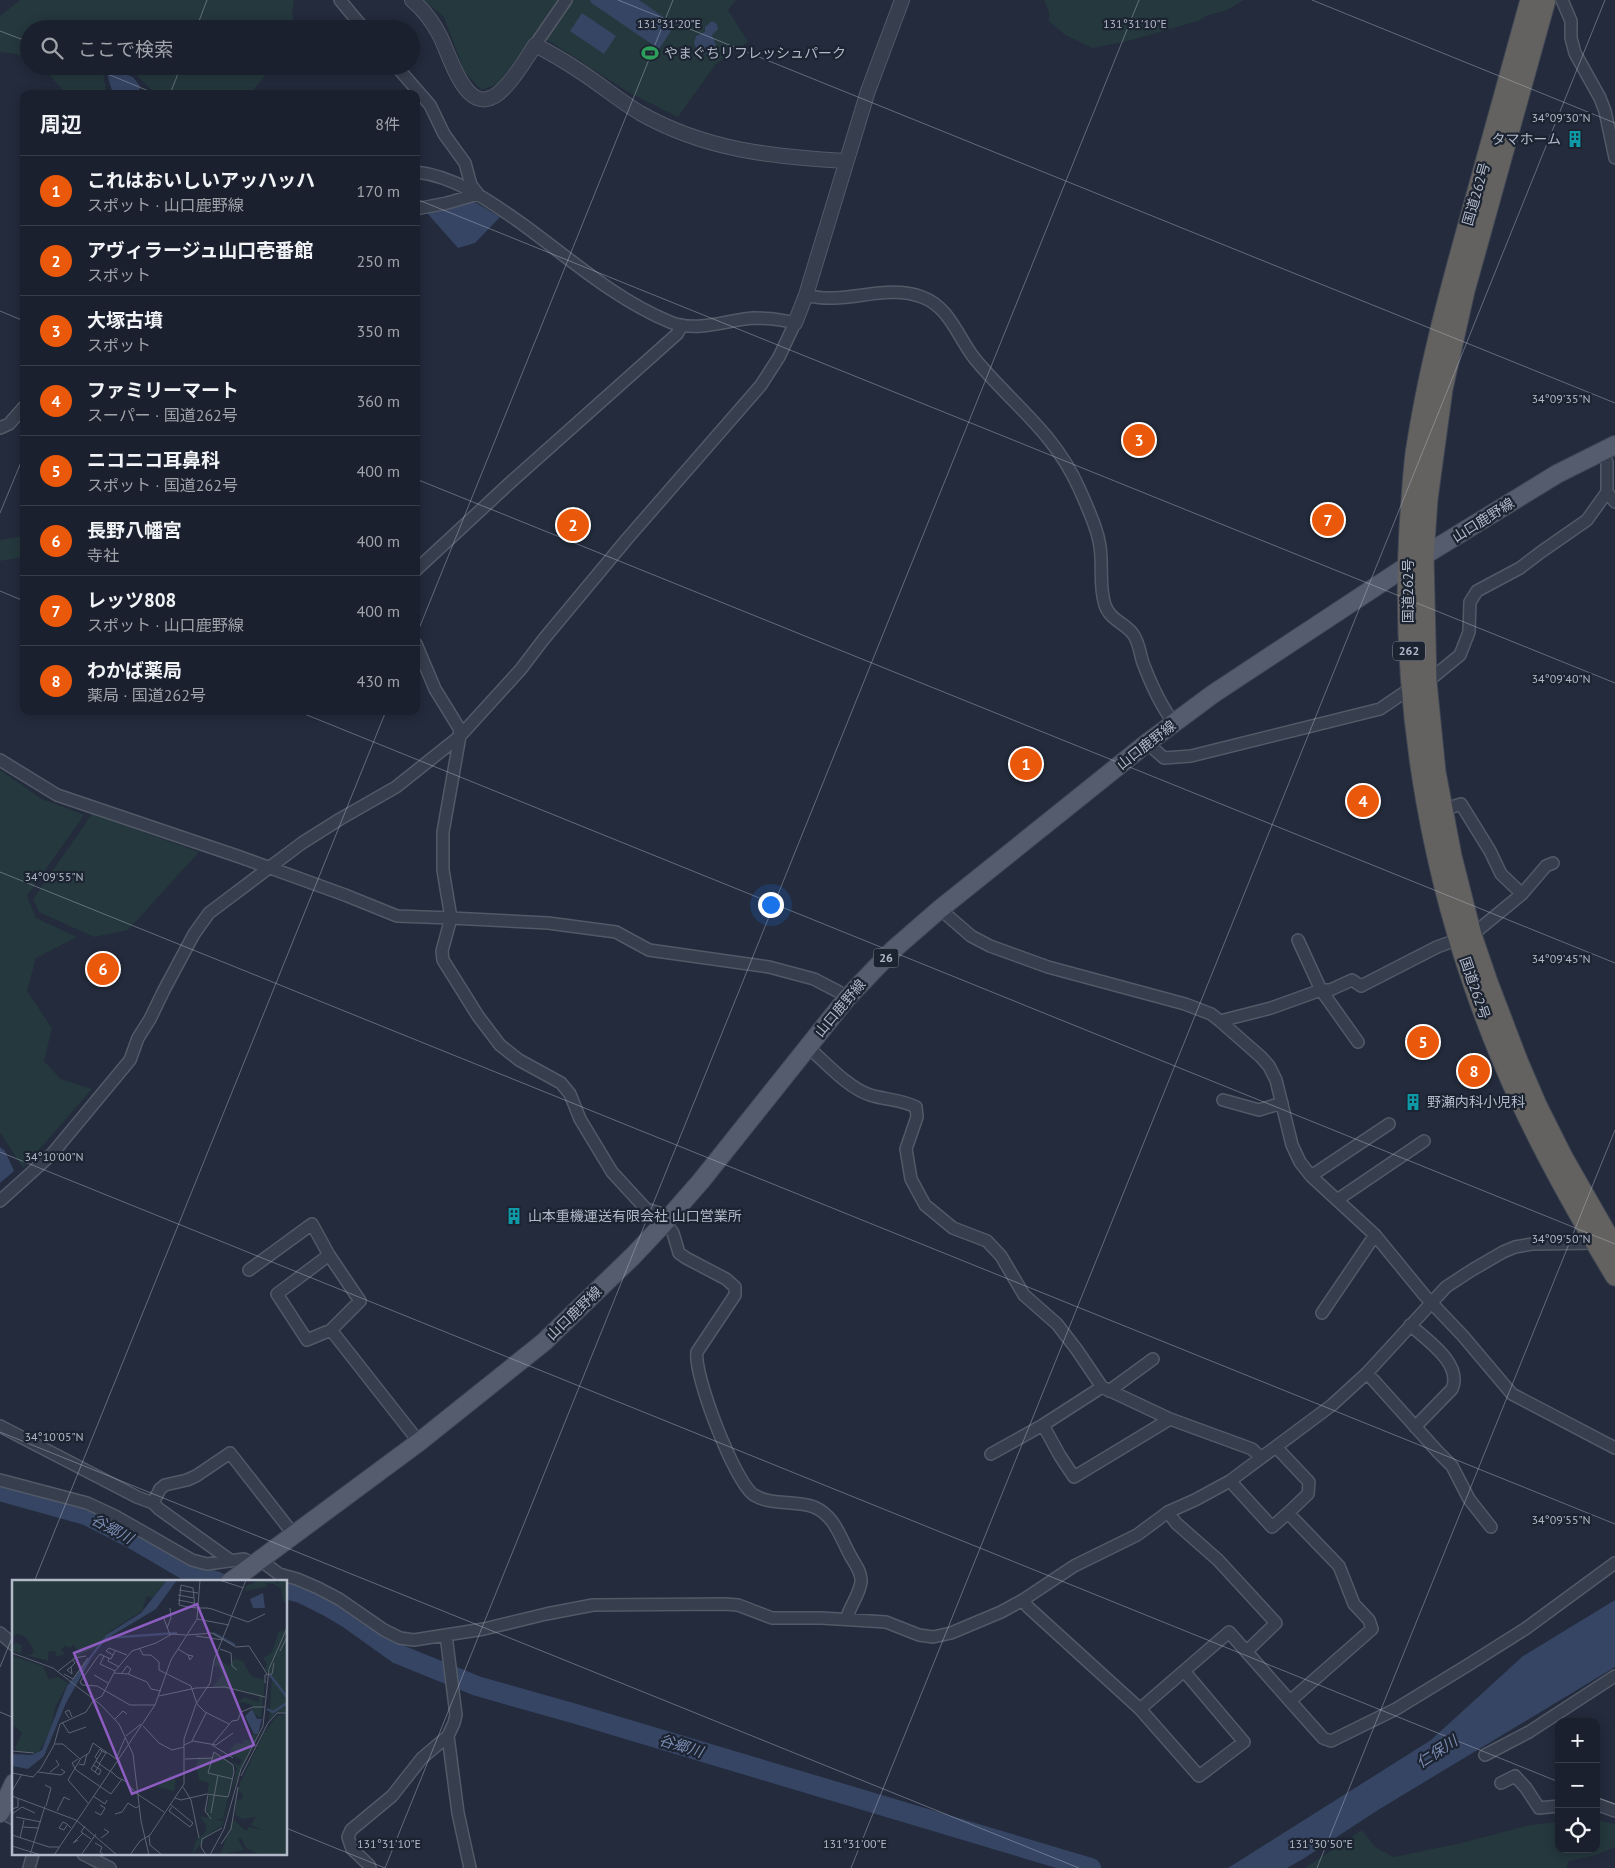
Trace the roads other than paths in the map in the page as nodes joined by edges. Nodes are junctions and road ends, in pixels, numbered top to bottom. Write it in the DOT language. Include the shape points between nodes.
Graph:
graph roads {
  1 [pos="340,0"];
  2 [pos="412,0"];
  3 [pos="566,0"];
  4 [pos="902,0"];
  5 [pos="1530,0"];
  6 [pos="1546,0"];
  7 [pos="1562,0"];
  8 [pos="357,20"];
  9 [pos="535,45"];
  10 [pos="404,75"];
  11 [pos="417,90"];
  12 [pos="420,94"];
  13 [pos="1613,140"];
  14 [pos="1615,158"];
  15 [pos="846,161"];
  16 [pos="420,172"];
  17 [pos="478,194"];
  18 [pos="420,208"];
  19 [pos="806,295"];
  20 [pos="795,323"];
  21 [pos="682,325"];
  22 [pos="20,411"];
  23 [pos="0,428"];
  24 [pos="1608,448"];
  25 [pos="1606,492"];
  26 [pos="1615,502"];
  27 [pos="1415,561"];
  28 [pos="420,566"];
  29 [pos="420,653"];
  30 [pos="1419,685"];
  31 [pos="1174,723"];
  32 [pos="460,736"];
  33 [pos="1147,743"];
  34 [pos="0,760"];
  35 [pos="1443,810"];
  36 [pos="1553,863"];
  37 [pos="268,868"];
  38 [pos="1522,894"];
  39 [pos="940,909"];
  40 [pos="450,918"];
  41 [pos="1466,937"];
  42 [pos="1298,940"];
  43 [pos="1321,990"];
  44 [pos="847,998"];
  45 [pos="1220,1021"];
  46 [pos="1358,1042"];
  47 [pos="808,1046"];
  48 [pos="1223,1100"];
  49 [pos="1282,1103"];
  50 [pos="1389,1124"];
  51 [pos="1424,1141"];
  52 [pos="1310,1176"];
  53 [pos="1337,1200"];
  54 [pos="0,1201"];
  55 [pos="666,1221"];
  56 [pos="1375,1235"];
  57 [pos="1609,1243"];
  58 [pos="329,1255"];
  59 [pos="249,1270"];
  60 [pos="1615,1276"];
  61 [pos="1431,1301"];
  62 [pos="1322,1313"];
  63 [pos="1410,1325"];
  64 [pos="331,1330"];
  65 [pos="1153,1359"];
  66 [pos="1367,1374"];
  67 [pos="1106,1389"];
  68 [pos="1170,1419"];
  69 [pos="1043,1425"];
  70 [pos="0,1426"];
  71 [pos="1415,1427"];
  72 [pos="418,1442"];
  73 [pos="1276,1447"];
  74 [pos="1615,1448"];
  75 [pos="991,1454"];
  76 [pos="1261,1458"];
  77 [pos="0,1480"];
  78 [pos="1230,1481"];
  79 [pos="153,1503"];
  80 [pos="1168,1512"];
  81 [pos="1288,1513"];
  82 [pos="1491,1527"];
  83 [pos="294,1535"];
  84 [pos="230,1560"];
  85 [pos="1615,1563"];
  86 [pos="247,1569"];
  87 [pos="1023,1600"];
  88 [pos="847,1619"];
  89 [pos="0,1633"];
  90 [pos="446,1636"];
  91 [pos="12,1643"];
  92 [pos="1247,1651"];
  93 [pos="1184,1671"];
  94 [pos="1615,1676"];
  95 [pos="1290,1701"];
  96 [pos="1140,1709"];
  97 [pos="448,1736"];
  98 [pos="1485,1755"];
  99 [pos="1501,1783"];
  100 [pos="12,1787"];
  101 [pos="1600,1805"];
  102 [pos="1555,1806"];
  103 [pos="1615,1811"];
  104 [pos="0,1812"];
  105 [pos="12,1818"];
  106 [pos="87,1856"];
  107 [pos="110,1868"];
  108 [pos="370,1868"];
  109 [pos="470,1868"];
  1 -- 8 [label="street"];
  2 -- 9 [label="street" via="432,20 461,82 475,97 493,96 505,87"];
  3 -- 9 [label="street"];
  4 -- 15 [label="street"];
  5 -- 27 [label="highway, 国道262号 / 262" via="1450,286 1421,416 1415,457"];
  6 -- 27 [label="highway, 国道262号 / 262" via="1464,291"];
  7 -- 13 [label="street" via="1571,21 1575,53 1600,98"];
  9 -- 15 [label="street" via="641,113 703,139 747,152"];
  10 -- 11 [label="street"];
  12 -- 17 [label="street" via="465,163 471,185"];
  13 -- 14 [label="street"];
  15 -- 19 [label="street"];
  16 -- 17 [label="street"];
  17 -- 18 [label="street"];
  17 -- 21 [label="street" via="638,306"];
  19 -- 20 [label="street"];
  19 -- 31 [label="street" via="840,299 906,293 923,297 947,316 964,346 1042,430 1066,464 1099,541 1105,606 1116,621 1134,635 1153,689"];
  20 -- 21 [label="street" via="754,318 692,327"];
  20 -- 32 [label="street" via="761,385 627,539 521,669"];
  21 -- 28 [label="street" via="677,334"];
  22 -- 23 [label="street" via="9,424"];
  24 -- 25 [label="street"];
  24 -- 27 [label="main road, 山口鹿野線 / 26" via="1549,479"];
  25 -- 26 [label="street"];
  25 -- 30 [label="street" via="1587,520 1520,568 1477,591 1470,602 1469,632 1460,655"];
  27 -- 30 [label="highway, 国道262号 / 262" via="1408,627"];
  27 -- 31 [label="main road, 山口鹿野線 / 26"];
  29 -- 32 [label="street" via="435,689 459,728"];
  30 -- 33 [label="street" via="1380,709 1191,756 1164,758"];
  30 -- 35 [label="highway, 国道262号 / 262"];
  30 -- 41 [label="highway, 国道262号 / 262" via="1418,747 1429,817 1439,862"];
  31 -- 33 [label="main road, 山口鹿野線 / 26"];
  32 -- 37 [label="street" via="396,787 340,819"];
  32 -- 40 [label="street" via="443,832 443,870"];
  33 -- 39 [label="main road, 山口鹿野線 / 26"];
  34 -- 37 [label="street" via="57,795"];
  35 -- 38 [label="street" via="1461,804 1501,874"];
  35 -- 41 [label="highway, 国道262号 / 262"];
  36 -- 38 [label="street" via="1546,866"];
  37 -- 40 [label="street" via="397,916"];
  37 -- 54 [label="street" via="209,913 194,934 138,1038 130,1060 52,1154"];
  38 -- 41 [label="street"];
  39 -- 44 [label="main road, 山口鹿野線 / 26" via="894,949"];
  39 -- 45 [label="street" via="970,936 990,946 1048,967 1185,1004"];
  40 -- 44 [label="street" via="616,932 649,950 769,967 814,979"];
  40 -- 55 [label="street" via="443,960 478,1016 500,1045 519,1060 561,1083 612,1172 646,1209 659,1213"];
  41 -- 43 [label="street" via="1437,946 1361,986 1352,980 1330,990"];
  41 -- 57 [label="highway, 国道262号 / 262" via="1478,998 1522,1107 1552,1165"];
  42 -- 43 [label="street"];
  43 -- 45 [label="street" via="1271,1008"];
  43 -- 46 [label="street"];
  44 -- 47 [label="main road, 山口鹿野線 / 26"];
  45 -- 49 [label="street" via="1269,1066"];
  47 -- 55 [label="main road, 山口鹿野線 / 26"];
  47 -- 67 [label="street" via="851,1085 869,1095 904,1101 916,1107 918,1117 906,1149 911,1179 925,1205 953,1228 987,1241 1001,1256 1024,1295 1062,1330"];
  48 -- 49 [label="street" via="1259,1110"];
  49 -- 52 [label="street" via="1292,1145"];
  50 -- 52 [label="street"];
  51 -- 53 [label="street"];
  52 -- 53 [label="street"];
  53 -- 56 [label="street"];
  55 -- 72 [label="main road, 山口鹿野線 / 26" via="544,1342"];
  55 -- 88 [label="street" via="679,1253 735,1287 735,1295 696,1358 700,1379 728,1456 751,1493 762,1499 812,1506 832,1521 861,1575 861,1584"];
  56 -- 61 [label="street"];
  56 -- 62 [label="street"];
  57 -- 60 [label="highway, 国道262号 / 262"];
  57 -- 61 [label="street" via="1532,1244 1509,1250 1446,1287"];
  58 -- 59 [label="street" via="312,1224"];
  58 -- 64 [label="street" via="360,1301"];
  58 -- 64 [label="street" via="277,1294 307,1340"];
  61 -- 63 [label="street"];
  61 -- 74 [label="street" via="1512,1394"];
  63 -- 66 [label="street"];
  63 -- 71 [label="street" via="1442,1352 1454,1371 1455,1383"];
  64 -- 72 [label="street"];
  65 -- 67 [label="street"];
  66 -- 71 [label="street"];
  66 -- 73 [label="street"];
  67 -- 68 [label="street"];
  67 -- 69 [label="street"];
  68 -- 69 [label="street" via="1074,1477"];
  68 -- 76 [label="street" via="1252,1449"];
  69 -- 75 [label="street"];
  70 -- 79 [label="street"];
  71 -- 82 [label="street" via="1452,1466 1469,1499"];
  72 -- 83 [label="main road, 山口鹿野線 / 26"];
  73 -- 76 [label="street"];
  73 -- 81 [label="street" via="1309,1482 1308,1494"];
  76 -- 78 [label="street"];
  77 -- 84 [label="street" via="87,1503 192,1560 207,1564"];
  78 -- 80 [label="street"];
  78 -- 81 [label="street" via="1272,1527"];
  79 -- 83 [label="street" via="165,1485 188,1480 230,1453"];
  79 -- 84 [label="street"];
  80 -- 87 [label="street" via="1137,1535 1074,1566"];
  80 -- 92 [label="street" via="1276,1623"];
  81 -- 95 [label="street" via="1339,1566 1354,1604 1369,1620 1372,1629"];
  83 -- 86 [label="main road, 山口鹿野線 / 26"];
  84 -- 86 [label="street" via="244,1559"];
  85 -- 95 [label="street" via="1525,1629 1468,1665 1396,1709 1331,1741 1323,1738"];
  86 -- 90 [label="street" via="279,1574 311,1585 400,1638 414,1640"];
  87 -- 88 [label="street" via="951,1633 933,1637 886,1622"];
  87 -- 96 [label="street"];
  88 -- 90 [label="street" via="772,1618 738,1605 725,1604 593,1606"];
  89 -- 91 [label="street"];
  90 -- 97 [label="street" via="456,1715"];
  92 -- 93 [label="street" via="1229,1632"];
  92 -- 95 [label="street"];
  93 -- 96 [label="street"];
  93 -- 96 [label="street" via="1244,1742 1199,1776"];
  94 -- 98 [label="street" via="1529,1732"];
  97 -- 108 [label="street" via="422,1758 392,1796 351,1830 348,1837 352,1849"];
  97 -- 109 [label="street" via="458,1813"];
  99 -- 102 [label="street" via="1515,1776 1539,1808"];
  100 -- 104 [label="main road"];
  101 -- 103 [label="street"];
  104 -- 105 [label="street"];
  106 -- 107 [label="street"];
}
